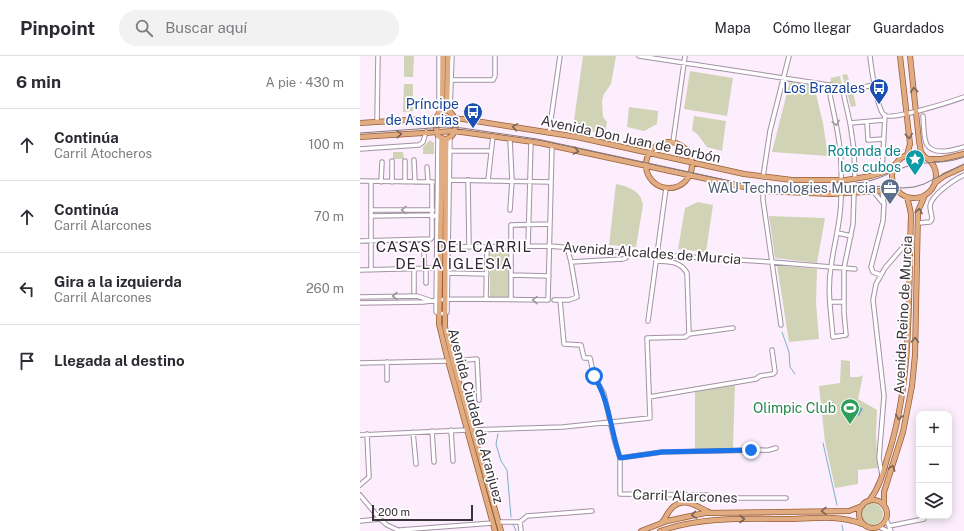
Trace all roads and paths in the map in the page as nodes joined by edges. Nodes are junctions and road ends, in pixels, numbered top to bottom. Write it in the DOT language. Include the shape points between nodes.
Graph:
graph roads {
  1 [pos="378,56"];
  2 [pos="439,56"];
  3 [pos="443,56"];
  4 [pos="448,56"];
  5 [pos="452,56"];
  6 [pos="495,56"];
  7 [pos="560,56"];
  8 [pos="639,56"];
  9 [pos="685,56"];
  10 [pos="788,56"];
  11 [pos="870,56"];
  12 [pos="900,56"];
  13 [pos="910,56"];
  14 [pos="684,62"];
  15 [pos="784,78"];
  16 [pos="451,80"];
  17 [pos="828,85"];
  18 [pos="874,85"];
  19 [pos="843,91"];
  20 [pos="964,97"];
  21 [pos="440,111"];
  22 [pos="450,111"];
  23 [pos="916,111"];
  24 [pos="907,114"];
  25 [pos="884,115"];
  26 [pos="923,116"];
  27 [pos="436,118"];
  28 [pos="455,118"];
  29 [pos="884,120"];
  30 [pos="378,122"];
  31 [pos="867,122"];
  32 [pos="360,123"];
  33 [pos="850,123"];
  34 [pos="454,131"];
  35 [pos="426,132"];
  36 [pos="549,133"];
  37 [pos="493,136"];
  38 [pos="360,137"];
  39 [pos="443,137"];
  40 [pos="510,139"];
  41 [pos="884,139"];
  42 [pos="531,142"];
  43 [pos="673,142"];
  44 [pos="552,146"];
  45 [pos="964,147"];
  46 [pos="360,149"];
  47 [pos="450,151"];
  48 [pos="491,151"];
  49 [pos="649,153"];
  50 [pos="964,154"];
  51 [pos="907,155"];
  52 [pos="926,157"];
  53 [pos="414,160"];
  54 [pos="392,161"];
  55 [pos="405,161"];
  56 [pos="382,162"];
  57 [pos="692,163"];
  58 [pos="894,165"];
  59 [pos="646,167"];
  60 [pos="964,167"];
  61 [pos="427,168"];
  62 [pos="882,172"];
  63 [pos="964,175"];
  64 [pos="689,176"];
  65 [pos="763,177"];
  66 [pos="856,179"];
  67 [pos="449,180"];
  68 [pos="468,180"];
  69 [pos="488,180"];
  70 [pos="841,180"];
  71 [pos="512,181"];
  72 [pos="530,181"];
  73 [pos="360,182"];
  74 [pos="371,182"];
  75 [pos="381,182"];
  76 [pos="392,182"];
  77 [pos="405,182"];
  78 [pos="415,182"];
  79 [pos="430,182"];
  80 [pos="438,182"];
  81 [pos="551,182"];
  82 [pos="934,183"];
  83 [pos="666,188"];
  84 [pos="897,190"];
  85 [pos="763,191"];
  86 [pos="873,191"];
  87 [pos="882,191"];
  88 [pos="854,193"];
  89 [pos="840,194"];
  90 [pos="925,195"];
  91 [pos="907,197"];
  92 [pos="884,204"];
  93 [pos="437,207"];
  94 [pos="371,210"];
  95 [pos="432,210"];
  96 [pos="510,210"];
  97 [pos="432,215"];
  98 [pos="371,216"];
  99 [pos="437,217"];
  100 [pos="918,223"];
  101 [pos="529,224"];
  102 [pos="550,224"];
  103 [pos="838,233"];
  104 [pos="851,236"];
  105 [pos="910,239"];
  106 [pos="424,240"];
  107 [pos="360,241"];
  108 [pos="371,241"];
  109 [pos="448,246"];
  110 [pos="469,246"];
  111 [pos="487,246"];
  112 [pos="512,246"];
  113 [pos="528,246"];
  114 [pos="549,246"];
  115 [pos="567,247"];
  116 [pos="628,252"];
  117 [pos="657,255"];
  118 [pos="656,261"];
  119 [pos="571,262"];
  120 [pos="772,262"];
  121 [pos="831,267"];
  122 [pos="424,268"];
  123 [pos="436,268"];
  124 [pos="844,268"];
  125 [pos="414,269"];
  126 [pos="855,269"];
  127 [pos="360,270"];
  128 [pos="371,270"];
  129 [pos="448,273"];
  130 [pos="486,274"];
  131 [pos="512,275"];
  132 [pos="881,275"];
  133 [pos="549,276"];
  134 [pos="426,283"];
  135 [pos="414,292"];
  136 [pos="360,297"];
  137 [pos="486,299"];
  138 [pos="430,300"];
  139 [pos="442,300"];
  140 [pos="511,300"];
  141 [pos="554,300"];
  142 [pos="560,300"];
  143 [pos="830,302"];
  144 [pos="844,302"];
  145 [pos="360,303"];
  146 [pos="442,314"];
  147 [pos="648,321"];
  148 [pos="781,324"];
  149 [pos="733,328"];
  150 [pos="689,334"];
  151 [pos="772,350"];
  152 [pos="450,361"];
  153 [pos="387,362"];
  154 [pos="360,363"];
  155 [pos="387,380"];
  156 [pos="649,397"];
  157 [pos="479,400"];
  158 [pos="610,423"];
  159 [pos="450,430"];
  160 [pos="470,430"];
  161 [pos="432,431"];
  162 [pos="413,432"];
  163 [pos="367,434"];
  164 [pos="360,435"];
  165 [pos="776,448"];
  166 [pos="620,458"];
  167 [pos="453,461"];
  168 [pos="434,462"];
  169 [pos="416,464"];
  170 [pos="882,475"];
  171 [pos="360,486"];
  172 [pos="360,495"];
  173 [pos="786,498"];
  174 [pos="869,501"];
  175 [pos="884,505"];
  176 [pos="862,506"];
  177 [pos="592,511"];
  178 [pos="713,513"];
  179 [pos="667,514"];
  180 [pos="380,519"];
  181 [pos="886,519"];
  182 [pos="924,519"];
  183 [pos="360,521"];
  184 [pos="520,522"];
  185 [pos="666,522"];
  186 [pos="496,523"];
  187 [pos="661,523"];
  188 [pos="862,524"];
  189 [pos="675,526"];
  190 [pos="889,526"];
  191 [pos="879,527"];
  192 [pos="400,530"];
  193 [pos="496,531"];
  194 [pos="501,531"];
  195 [pos="521,531"];
  196 [pos="641,531"];
  197 [pos="660,531"];
  198 [pos="889,531"];
  1 -- 30 [label="street"];
  2 -- 21 [label="street"];
  3 -- 21 [label="main road"];
  4 -- 22 [label="main road" via="447,105"];
  5 -- 16 [label="street"];
  6 -- 16 [label="street" via="493,80"];
  7 -- 36 [label="street"];
  8 -- 14 [label="street"];
  9 -- 14 [label="street"];
  10 -- 15 [label="street"];
  11 -- 18 [label="street"];
  12 -- 24 [label="main road"];
  23 -- 13 [label="main road, one-way"];
  14 -- 15 [label="street"];
  14 -- 43 [label="street"];
  15 -- 17 [label="street"];
  15 -- 65 [label="street" via="770,131"];
  16 -- 22 [label="street"];
  17 -- 19 [label="street" via="842,87"];
  17 -- 70 [label="street, one-way" via="838,132"];
  18 -- 19 [label="street"];
  18 -- 25 [label="street"];
  19 -- 33 [label="street"];
  20 -- 23 [label="street"];
  21 -- 22 [label="main road"];
  21 -- 27 [label="main road"];
  22 -- 28 [label="main road"];
  23 -- 24 [label="street"];
  23 -- 52 [label="main road" via="920,147"];
  24 -- 25 [label="street" via="891,117"];
  24 -- 51 [label="main road, one-way" via="910,144"];
  25 -- 29 [label="street"];
  26 -- 45 [label="street" via="925,137 930,148 945,151"];
  27 -- 28 [label="main road, Avenida Don Juan de Borbón"];
  27 -- 30 [label="main road, Avenida Don Juan de Borbón"];
  27 -- 39 [label="main road, Avenida Ciudad de Aranjuez"];
  28 -- 34 [label="main road"];
  36 -- 28 [label="main road, Avenida Don Juan de Borbón, one-way"];
  29 -- 31 [label="street"];
  29 -- 41 [label="street"];
  30 -- 32 [label="main road, Avenida Don Juan de Borbón"];
  31 -- 33 [label="street"];
  31 -- 41 [label="street" via="868,140"];
  33 -- 66 [label="street"];
  34 -- 37 [label="main road, Avenida Don Juan de Borbón"];
  34 -- 39 [label="main road, Avenida Don Juan de Borbón"];
  34 -- 39 [label="main road"];
  38 -- 35 [label="main road, Avenida Don Juan de Borbón, one-way"];
  35 -- 39 [label="main road, Avenida Don Juan de Borbón"];
  35 -- 46 [label="street" via="423,142 419,145"];
  36 -- 49 [label="main road, Avenida Don Juan de Borbón"];
  37 -- 40 [label="main road, Avenida Don Juan de Borbón"];
  37 -- 48 [label="street"];
  39 -- 47 [label="street"];
  39 -- 80 [label="street"];
  39 -- 139 [label="main road, Avenida Ciudad de Aranjuez"];
  40 -- 42 [label="main road, Avenida Don Juan de Borbón"];
  40 -- 71 [label="street"];
  41 -- 62 [label="street"];
  42 -- 44 [label="main road, Avenida Don Juan de Borbón"];
  42 -- 72 [label="street"];
  43 -- 49 [label="main road" via="657,145"];
  43 -- 57 [label="main road" via="686,150"];
  44 -- 59 [label="main road, Avenida Don Juan de Borbón, one-way"];
  44 -- 81 [label="street"];
  47 -- 48 [label="street"];
  47 -- 67 [label="street"];
  48 -- 69 [label="street"];
  49 -- 57 [label="main road, Avenida Don Juan de Borbón"];
  49 -- 59 [label="main road"];
  50 -- 52 [label="main road" via="942,159"];
  51 -- 52 [label="main road"];
  51 -- 58 [label="main road"];
  52 -- 82 [label="main road" via="935,170"];
  53 -- 78 [label="street"];
  54 -- 76 [label="street"];
  55 -- 77 [label="street"];
  56 -- 75 [label="street"];
  57 -- 64 [label="main road"];
  57 -- 65 [label="main road, Avenida Don Juan de Borbón"];
  58 -- 62 [label="main road, Avenida Don Juan de Borbón"];
  58 -- 84 [label="main road" via="892,178"];
  59 -- 64 [label="main road, Avenida Don Juan de Borbón"];
  59 -- 83 [label="main road" via="652,181"];
  60 -- 82 [label="main road"];
  61 -- 79 [label="street"];
  62 -- 66 [label="main road, Avenida Don Juan de Borbón"];
  63 -- 100 [label="street" via="948,183 931,202 930,222"];
  64 -- 83 [label="main road" via="679,185"];
  64 -- 85 [label="main road, Avenida Don Juan de Borbón"];
  65 -- 70 [label="main road, Avenida Don Juan de Borbón"];
  66 -- 70 [label="main road, Avenida Don Juan de Borbón"];
  67 -- 68 [label="street"];
  67 -- 109 [label="street"];
  68 -- 69 [label="street"];
  68 -- 110 [label="street"];
  69 -- 71 [label="street"];
  71 -- 72 [label="street"];
  71 -- 96 [label="street"];
  72 -- 81 [label="street"];
  72 -- 101 [label="street"];
  73 -- 74 [label="street"];
  74 -- 75 [label="street"];
  74 -- 94 [label="street"];
  75 -- 76 [label="street"];
  76 -- 77 [label="street"];
  77 -- 78 [label="street"];
  78 -- 79 [label="street"];
  79 -- 80 [label="street"];
  79 -- 95 [label="street"];
  80 -- 93 [label="street"];
  81 -- 102 [label="street"];
  82 -- 90 [label="main road"];
  83 -- 117 [label="street"];
  84 -- 87 [label="main road, Avenida Don Juan de Borbón"];
  84 -- 91 [label="main road"];
  85 -- 89 [label="main road, Avenida Don Juan de Borbón"];
  85 -- 120 [label="street"];
  86 -- 87 [label="main road, Avenida Don Juan de Borbón"];
  86 -- 88 [label="main road, Avenida Don Juan de Borbón"];
  86 -- 92 [label="street"];
  87 -- 92 [label="street"];
  88 -- 89 [label="main road, Avenida Don Juan de Borbón"];
  88 -- 104 [label="street"];
  89 -- 103 [label="street"];
  90 -- 91 [label="main road" via="917,198"];
  100 -- 90 [label="main road, Avenida Reino de Murcia, one-way" via="919,207"];
  91 -- 105 [label="main road, Avenida Reino de Murcia" via="910,209"];
  92 -- 132 [label="street" via="881,232 872,267 873,272"];
  93 -- 95 [label="street"];
  93 -- 99 [label="street"];
  95 -- 94 [label="street, one-way"];
  94 -- 98 [label="street"];
  95 -- 97 [label="street"];
  97 -- 98 [label="street"];
  97 -- 99 [label="street"];
  97 -- 106 [label="street" via="432,237"];
  98 -- 108 [label="street"];
  99 -- 123 [label="street"];
  175 -- 100 [label="main road, Avenida Reino de Murcia, one-way" via="884,492 903,432 912,386"];
  101 -- 102 [label="street"];
  101 -- 112 [label="street" via="511,225"];
  101 -- 113 [label="street"];
  102 -- 114 [label="street"];
  103 -- 104 [label="street"];
  103 -- 121 [label="street"];
  104 -- 124 [label="street"];
  105 -- 132 [label="street"];
  105 -- 170 [label="main road, Avenida Reino de Murcia, one-way" via="905,384 895,433"];
  106 -- 108 [label="street"];
  106 -- 122 [label="street"];
  107 -- 108 [label="street"];
  108 -- 128 [label="street"];
  109 -- 110 [label="street, Avenida Alcaldes de Murcia"];
  109 -- 129 [label="street"];
  110 -- 111 [label="street, Avenida Alcaldes de Murcia"];
  111 -- 112 [label="street, Avenida Alcaldes de Murcia"];
  111 -- 130 [label="street"];
  112 -- 113 [label="street, Avenida Alcaldes de Murcia"];
  112 -- 131 [label="street"];
  113 -- 114 [label="street, Avenida Alcaldes de Murcia"];
  114 -- 115 [label="street, Avenida Alcaldes de Murcia"];
  114 -- 133 [label="street"];
  115 -- 116 [label="street, Avenida Alcaldes de Murcia"];
  115 -- 119 [label="street"];
  116 -- 117 [label="street, Avenida Alcaldes de Murcia"];
  116 -- 119 [label="street" via="623,259"];
  117 -- 118 [label="street"];
  117 -- 120 [label="street, Avenida Alcaldes de Murcia"];
  118 -- 147 [label="street"];
  118 -- 150 [label="street" via="683,266 687,273"];
  119 -- 142 [label="street" via="577,297"];
  120 -- 121 [label="street, Avenida Alcaldes de Murcia"];
  120 -- 148 [label="street"];
  121 -- 124 [label="street, Avenida Alcaldes de Murcia"];
  121 -- 143 [label="street"];
  122 -- 123 [label="street"];
  122 -- 125 [label="street"];
  122 -- 134 [label="street"];
  123 -- 139 [label="street"];
  124 -- 126 [label="street, Avenida Alcaldes de Murcia"];
  124 -- 144 [label="street"];
  125 -- 128 [label="street"];
  125 -- 135 [label="street"];
  127 -- 128 [label="street"];
  129 -- 130 [label="street"];
  129 -- 139 [label="street"];
  130 -- 137 [label="street"];
  131 -- 133 [label="street"];
  131 -- 140 [label="street"];
  132 -- 170 [label="street" via="876,284 873,300 884,396 879,458"];
  133 -- 140 [label="street, one-way" via="548,300"];
  138 -- 136 [label="street, one-way" via="418,296"];
  137 -- 139 [label="street"];
  137 -- 140 [label="street"];
  138 -- 139 [label="street"];
  138 -- 145 [label="street"];
  139 -- 146 [label="main road, Avenida Ciudad de Aranjuez"];
  139 -- 146 [label="street" via="447,312"];
  141 -- 142 [label="street"];
  142 -- 158 [label="street, Carril Alarcones" via="564,344 581,345 584,358 590,358 594,376 604,394"];
  143 -- 144 [label="street"];
  143 -- 144 [label="street" via="833,337 846,336"];
  146 -- 152 [label="main road, Avenida Ciudad de Aranjuez" via="441,334"];
  149 -- 150 [label="street"];
  150 -- 156 [label="street" via="686,337 647,338"];
  151 -- 156 [label="street" via="775,372 773,374"];
  152 -- 153 [label="street"];
  152 -- 157 [label="street" via="477,360"];
  152 -- 160 [label="main road, Avenida Ciudad de Aranjuez"];
  153 -- 154 [label="street"];
  153 -- 155 [label="street"];
  156 -- 158 [label="street" via="650,418"];
  158 -- 160 [label="street"];
  158 -- 166 [label="street, Carril Alarcones"];
  159 -- 160 [label="street"];
  159 -- 161 [label="street"];
  159 -- 167 [label="street"];
  160 -- 186 [label="main road, Avenida Ciudad de Aranjuez"];
  161 -- 162 [label="street"];
  161 -- 168 [label="street"];
  162 -- 163 [label="street"];
  162 -- 169 [label="street"];
  163 -- 164 [label="street"];
  163 -- 171 [label="street" via="369,477"];
  165 -- 166 [label="street" via="662,452"];
  166 -- 173 [label="street, Carril Alarcones" via="619,490 622,495"];
  170 -- 174 [label="main road, Avenida Reino de Murcia" via="878,488"];
  172 -- 180 [label="street"];
  174 -- 175 [label="main road" via="875,500"];
  174 -- 176 [label="main road"];
  175 -- 181 [label="main road"];
  176 -- 178 [label="main road, one-way" via="849,511"];
  176 -- 188 [label="main road" via="859,515"];
  177 -- 184 [label="street" via="527,516"];
  178 -- 179 [label="main road" via="693,504 683,503 674,506"];
  178 -- 185 [label="main road, one-way" via="691,515"];
  179 -- 185 [label="main road"];
  179 -- 187 [label="main road"];
  180 -- 183 [label="street"];
  180 -- 192 [label="street"];
  181 -- 190 [label="street"];
  181 -- 191 [label="main road"];
  182 -- 190 [label="street"];
  184 -- 186 [label="street"];
  184 -- 195 [label="street"];
  185 -- 187 [label="main road"];
  185 -- 189 [label="main road" via="669,526"];
  186 -- 192 [label="street"];
  186 -- 193 [label="main road, Avenida Ciudad de Aranjuez"];
  186 -- 194 [label="main road, Avenida Ciudad de Aranjuez"];
  187 -- 196 [label="main road"];
  189 -- 188 [label="main road, one-way" via="699,521 735,519 844,518"];
  188 -- 191 [label="main road" via="868,528"];
  189 -- 197 [label="main road"];
  190 -- 198 [label="street"];
  191 -- 198 [label="street"];
}
